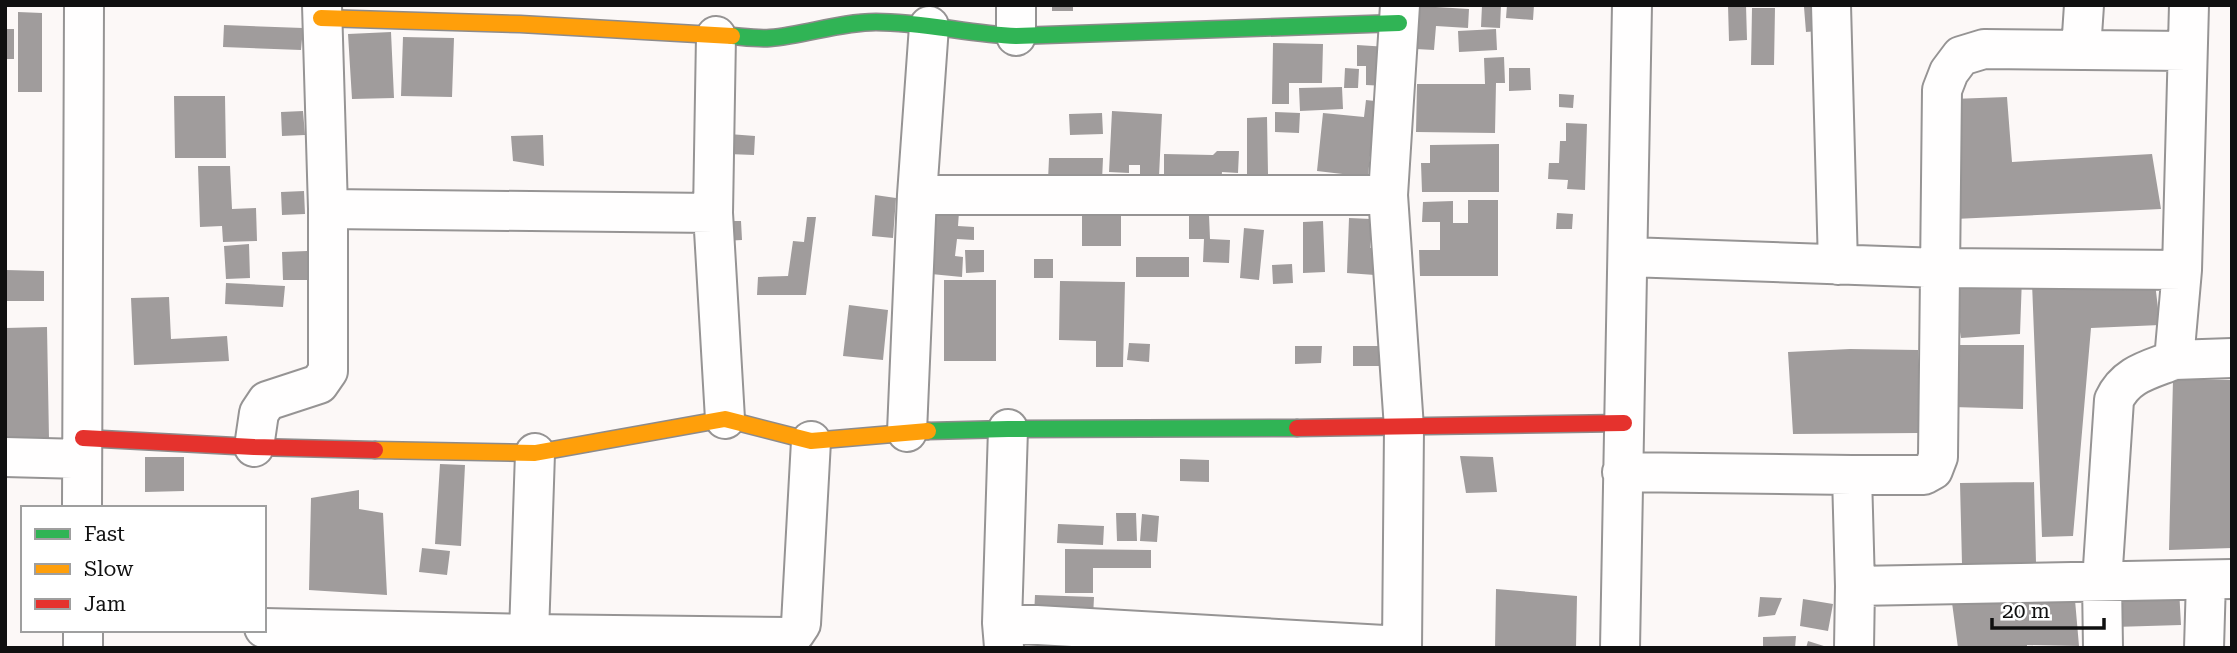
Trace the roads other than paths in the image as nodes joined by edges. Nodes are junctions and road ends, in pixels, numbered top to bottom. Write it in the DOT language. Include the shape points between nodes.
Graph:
graph roads {
  1 [pos="84,5"];
  2 [pos="1632,5"];
  3 [pos="1831,5"];
  4 [pos="2084,5"];
  5 [pos="2189,5"];
  6 [pos="322,12"];
  7 [pos="1399,14"];
  8 [pos="816,18"];
  9 [pos="1016,21"];
  10 [pos="929,26"];
  11 [pos="716,36"];
  12 [pos="2081,50"];
  13 [pos="2187,51"];
  14 [pos="917,195"];
  15 [pos="1388,195"];
  16 [pos="328,209"];
  17 [pos="713,213"];
  18 [pos="1628,257"];
  19 [pos="1838,265"];
  20 [pos="1940,268"];
  21 [pos="2182,270"];
  22 [pos="2232,358"];
  23 [pos="2174,360"];
  24 [pos="725,419"];
  25 [pos="1624,424"];
  26 [pos="1404,428"];
  27 [pos="1008,429"];
  28 [pos="907,432"];
  29 [pos="811,440"];
  30 [pos="254,447"];
  31 [pos="82,448"];
  32 [pos="535,453"];
  33 [pos="5,457"];
  34 [pos="1622,472"];
  35 [pos="1852,475"];
  36 [pos="82,506"];
  37 [pos="2219,580"];
  38 [pos="2102,582"];
  39 [pos="1855,586"];
  40 [pos="266,628"];
  41 [pos="528,634"];
  42 [pos="1003,635"];
  43 [pos="323,638"];
  44 [pos="701,641"];
  45 [pos="1402,647"];
  46 [pos="1620,648"];
  47 [pos="1854,648"];
  48 [pos="2103,648"];
  49 [pos="2204,648"];
  1 -- 31 [label="street"];
  2 -- 18 [label="street"];
  3 -- 19 [label="street"];
  4 -- 12 [label="street"];
  5 -- 13 [label="street"];
  6 -- 11 [label="street"];
  6 -- 16 [label="street"];
  7 -- 9 [label="street"];
  7 -- 15 [label="street"];
  8 -- 10 [label="street" via="845,24"];
  8 -- 11 [label="street" via="769,38"];
  9 -- 10 [label="street" via="986,35"];
  10 -- 14 [label="street"];
  11 -- 17 [label="street"];
  12 -- 13 [label="street"];
  12 -- 20 [label="street" via="1984,49 1961,56 1949,72 1942,90"];
  13 -- 21 [label="street"];
  14 -- 15 [label="street"];
  14 -- 28 [label="street"];
  15 -- 26 [label="street"];
  16 -- 17 [label="street"];
  16 -- 30 [label="street" via="328,371 319,384 267,401 259,413"];
  17 -- 24 [label="street"];
  18 -- 19 [label="street"];
  18 -- 25 [label="street"];
  19 -- 20 [label="street"];
  20 -- 21 [label="street"];
  20 -- 35 [label="street" via="1936,464 1924,475"];
  21 -- 23 [label="street"];
  22 -- 23 [label="street"];
  23 -- 38 [label="street" via="2129,379 2114,400"];
  24 -- 29 [label="street"];
  24 -- 32 [label="street"];
  25 -- 26 [label="street"];
  25 -- 34 [label="street"];
  26 -- 27 [label="street"];
  26 -- 45 [label="street"];
  27 -- 28 [label="street"];
  27 -- 42 [label="street"];
  28 -- 29 [label="street"];
  29 -- 44 [label="street" via="801,624 795,634 781,638"];
  30 -- 31 [label="street"];
  30 -- 32 [label="street"];
  31 -- 33 [label="street"];
  31 -- 36 [label="street"];
  32 -- 41 [label="street"];
  34 -- 35 [label="street"];
  34 -- 46 [label="street"];
  35 -- 39 [label="street"];
  37 -- 38 [label="street"];
  37 -- 49 [label="street"];
  38 -- 39 [label="street"];
  38 -- 48 [label="street"];
  39 -- 47 [label="street"];
  40 -- 43 [label="street"];
  41 -- 43 [label="street"];
  41 -- 44 [label="street"];
  42 -- 45 [label="street"];
}
